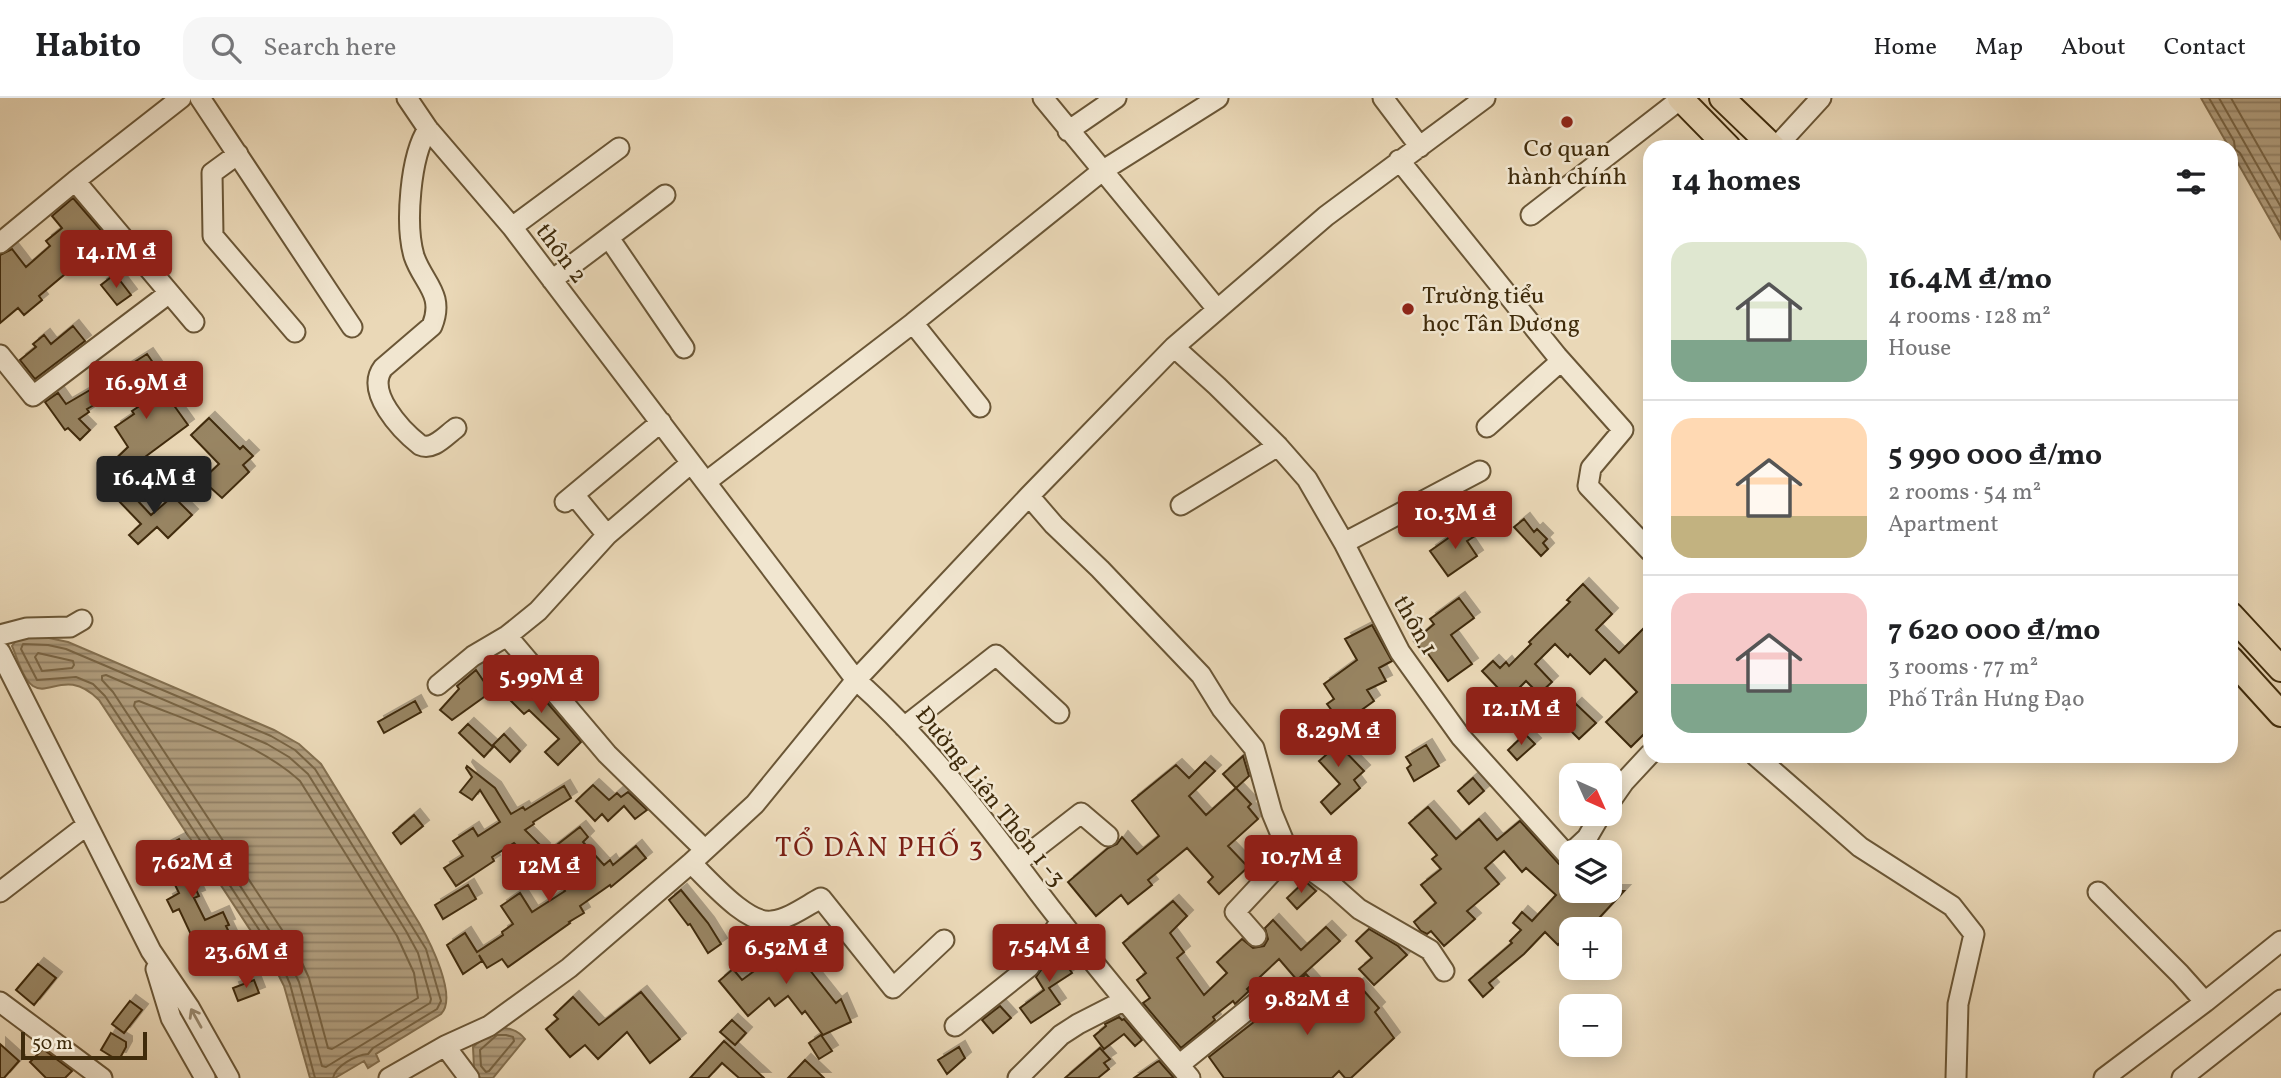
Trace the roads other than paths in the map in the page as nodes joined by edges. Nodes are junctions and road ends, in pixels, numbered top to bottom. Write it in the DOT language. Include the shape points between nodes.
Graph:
graph roads {
  1 [pos="181,98"];
  2 [pos="200,98"];
  3 [pos="407,98"];
  4 [pos="1042,98"];
  5 [pos="1116,98"];
  6 [pos="1218,98"];
  7 [pos="1382,98"];
  8 [pos="1485,98"];
  9 [pos="1681,98"];
  10 [pos="1722,98"];
  11 [pos="1821,98"];
  12 [pos="428,129"];
  13 [pos="1068,131"];
  14 [pos="1721,140"];
  15 [pos="1767,140"];
  16 [pos="1781,140"];
  17 [pos="1420,147"];
  18 [pos="619,148"];
  19 [pos="238,154"];
  20 [pos="1399,160"];
  21 [pos="1102,171"];
  22 [pos="75,181"];
  23 [pos="665,195"];
  24 [pos="1531,215"];
  25 [pos="512,227"];
  26 [pos="609,238"];
  27 [pos="0,243"];
  28 [pos="552,280"];
  29 [pos="168,294"];
  30 [pos="1217,309"];
  31 [pos="194,322"];
  32 [pos="913,323"];
  33 [pos="352,327"];
  34 [pos="295,332"];
  35 [pos="1174,347"];
  36 [pos="684,348"];
  37 [pos="0,355"];
  38 [pos="1561,361"];
  39 [pos="980,407"];
  40 [pos="661,422"];
  41 [pos="1487,426"];
  42 [pos="456,428"];
  43 [pos="1278,446"];
  44 [pos="691,464"];
  45 [pos="1480,471"];
  46 [pos="706,482"];
  47 [pos="1029,496"];
  48 [pos="1181,505"];
  49 [pos="607,535"];
  50 [pos="1344,543"];
  51 [pos="1643,544"];
  52 [pos="82,620"];
  53 [pos="2238,623"];
  54 [pos="0,635"];
  55 [pos="507,636"];
  56 [pos="0,652"];
  57 [pos="2238,667"];
  58 [pos="2281,669"];
  59 [pos="856,680"];
  60 [pos="438,685"];
  61 [pos="1059,713"];
  62 [pos="2281,713"];
  63 [pos="904,727"];
  64 [pos="1643,762"];
  65 [pos="1764,763"];
  66 [pos="1622,785"];
  67 [pos="87,825"];
  68 [pos="1108,836"];
  69 [pos="1559,846"];
  70 [pos="1289,854"];
  71 [pos="698,856"];
  72 [pos="1018,862"];
  73 [pos="0,892"];
  74 [pos="2098,892"];
  75 [pos="1061,921"];
  76 [pos="1255,936"];
  77 [pos="944,940"];
  78 [pos="2281,941"];
  79 [pos="151,951"];
  80 [pos="1444,971"];
  81 [pos="1272,990"];
  82 [pos="2281,1000"];
  83 [pos="1123,1001"];
  84 [pos="0,1002"];
  85 [pos="2205,1003"];
  86 [pos="955,1026"];
  87 [pos="445,1046"];
  88 [pos="1184,1072"];
  89 [pos="102,1078"];
  90 [pos="205,1078"];
  91 [pos="229,1078"];
  92 [pos="390,1078"];
  93 [pos="469,1078"];
  94 [pos="1018,1078"];
  95 [pos="1956,1078"];
  96 [pos="2104,1078"];
  97 [pos="2182,1078"];
  1 -- 22 [label="street"];
  2 -- 19 [label="street"];
  3 -- 12 [label="street, thôn 2"];
  4 -- 13 [label="street"];
  5 -- 13 [label="street"];
  6 -- 21 [label="street"];
  7 -- 17 [label="street"];
  8 -- 17 [label="street"];
  9 -- 14 [label="main road"];
  9 -- 24 [label="street"];
  10 -- 15 [label="main road"];
  11 -- 16 [label="street"];
  12 -- 25 [label="street, thôn 2"];
  12 -- 42 [label="street" via="419,151 408,222 417,263 433,292 436,317 432,326 383,368 377,382 391,415 420,445 433,446"];
  13 -- 21 [label="street"];
  17 -- 20 [label="street"];
  18 -- 25 [label="street"];
  19 -- 33 [label="street"];
  19 -- 34 [label="street" via="212,173 213,236"];
  20 -- 30 [label="street"];
  20 -- 38 [label="street"];
  21 -- 30 [label="street"];
  21 -- 32 [label="street"];
  22 -- 27 [label="street"];
  22 -- 29 [label="street"];
  23 -- 26 [label="street"];
  25 -- 28 [label="street, thôn 2"];
  26 -- 28 [label="street"];
  26 -- 36 [label="street"];
  28 -- 40 [label="street, thôn 2"];
  29 -- 31 [label="street"];
  29 -- 37 [label="street" via="33,396"];
  30 -- 35 [label="street"];
  32 -- 39 [label="street"];
  32 -- 46 [label="street"];
  35 -- 43 [label="street, thôn 1"];
  35 -- 47 [label="street"];
  38 -- 41 [label="street"];
  38 -- 51 [label="street" via="1623,430 1591,468 1588,486"];
  40 -- 44 [label="street, thôn 2"];
  40 -- 49 [label="street" via="570,499"];
  43 -- 48 [label="street"];
  43 -- 50 [label="street, thôn 1" via="1307,479"];
  44 -- 46 [label="street, thôn 2"];
  44 -- 49 [label="street"];
  45 -- 50 [label="street"];
  46 -- 59 [label="street, Đường Liên Thôn 1 -3"];
  47 -- 59 [label="street"];
  47 -- 70 [label="street" via="1200,675 1254,748"];
  49 -- 55 [label="street" via="538,611"];
  50 -- 69 [label="street, thôn 1" via="1400,652 1461,737"];
  52 -- 54 [label="street" via="70,626"];
  53 -- 58 [label="main road"];
  55 -- 60 [label="street"];
  55 -- 71 [label="street"];
  56 -- 67 [label="street"];
  57 -- 62 [label="main road"];
  59 -- 63 [label="street, Đường Liên Thôn 1 -3"];
  59 -- 71 [label="street" via="755,803"];
  61 -- 63 [label="street" via="996,655"];
  63 -- 72 [label="street, Đường Liên Thôn 1 -3"];
  64 -- 66 [label="street"];
  65 -- 95 [label="street" via="1860,847 1952,906 1974,934 1958,1004"];
  67 -- 73 [label="street"];
  67 -- 79 [label="street"];
  68 -- 72 [label="street" via="1081,813"];
  70 -- 76 [label="street" via="1235,912"];
  70 -- 80 [label="street" via="1359,909 1430,950"];
  71 -- 77 [label="street" via="746,914 761,922 787,917 821,898 893,988"];
  71 -- 87 [label="street" via="569,968 489,1026"];
  72 -- 75 [label="street, Đường Liên Thôn 1 -3"];
  74 -- 85 [label="street"];
  75 -- 83 [label="street, Đường Liên Thôn 1 -3"];
  75 -- 86 [label="street" via="1029,967"];
  78 -- 85 [label="street"];
  79 -- 90 [label="street" via="171,1018"];
  91 -- 79 [label="street, one-way"];
  81 -- 88 [label="street"];
  82 -- 97 [label="street"];
  83 -- 88 [label="street, Đường Liên Thôn 1 -3"];
  83 -- 94 [label="street" via="1061,1035"];
  84 -- 89 [label="street"];
  85 -- 96 [label="street"];
  87 -- 92 [label="street"];
  87 -- 93 [label="street"];
}
